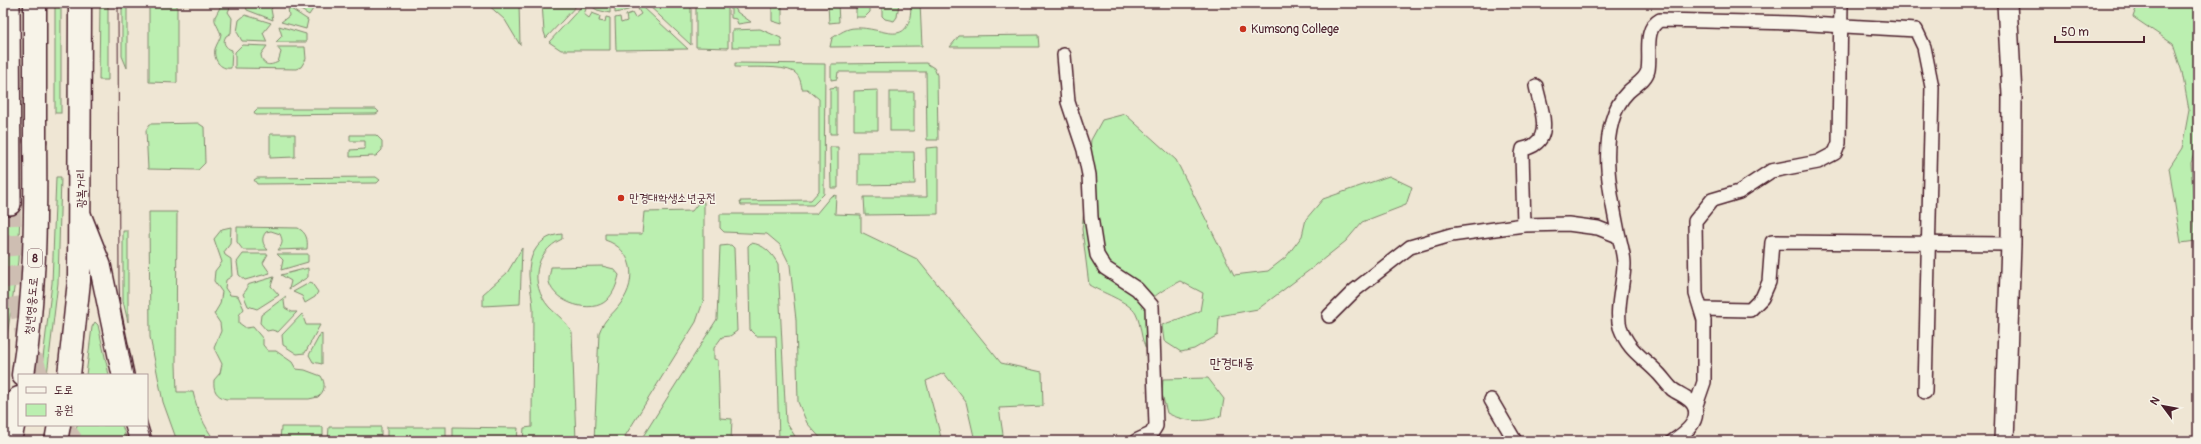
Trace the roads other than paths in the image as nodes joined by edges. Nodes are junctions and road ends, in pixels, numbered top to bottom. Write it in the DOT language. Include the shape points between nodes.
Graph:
graph roads {
  1 [pos="9,3"];
  2 [pos="35,3"];
  3 [pos="80,3"];
  4 [pos="1841,3"];
  5 [pos="2007,3"];
  6 [pos="1841,27"];
  7 [pos="1064,55"];
  8 [pos="1536,86"];
  9 [pos="10,204"];
  10 [pos="81,217"];
  11 [pos="1524,225"];
  12 [pos="1618,236"];
  13 [pos="1927,243"];
  14 [pos="2011,244"];
  15 [pos="1701,309"];
  16 [pos="1329,316"];
  17 [pos="23,374"];
  18 [pos="69,374"];
  19 [pos="123,374"];
  20 [pos="1925,392"];
  21 [pos="1491,400"];
  22 [pos="18,403"];
  23 [pos="1695,408"];
  24 [pos="59,426"];
  25 [pos="136,426"];
  26 [pos="10,441"];
  27 [pos="56,441"];
  28 [pos="141,441"];
  29 [pos="1136,441"];
  30 [pos="1515,441"];
  31 [pos="1673,441"];
  32 [pos="2004,441"];
  1 -- 9 [label="main road"];
  2 -- 17 [label="highway, 청년영웅도로 / 8" via="34,278"];
  3 -- 10 [label="highway, 광복거리"];
  4 -- 6 [label="street"];
  5 -- 14 [label="main road" via="2012,95"];
  6 -- 12 [label="street" via="1687,20 1660,20 1654,23 1650,30 1648,71 1616,108 1612,122 1607,166"];
  6 -- 13 [label="street" via="1916,30 1924,47 1932,86"];
  6 -- 15 [label="street" via="1839,143 1834,153 1818,162 1771,171 1739,192 1712,200 1704,207 1695,221 1696,294"];
  7 -- 29 [label="street" via="1068,102 1084,150 1089,175 1091,217 1097,255 1105,268 1137,289 1152,306 1156,426 1151,434"];
  8 -- 11 [label="street" via="1544,128 1541,138 1535,145 1523,149"];
  10 -- 18 [label="highway, 광복거리" via="79,281"];
  10 -- 19 [label="main road" via="100,265"];
  11 -- 12 [label="street" via="1568,224 1598,228"];
  11 -- 16 [label="street" via="1451,235 1410,247 1355,290"];
  12 -- 23 [label="street" via="1624,262 1619,323 1624,339 1639,358 1658,372 1672,389 1687,398"];
  13 -- 14 [label="street"];
  13 -- 15 [label="street" via="1772,242 1769,282 1762,298 1750,310"];
  13 -- 20 [label="street"];
  14 -- 32 [label="main road"];
  15 -- 23 [label="street" via="1704,320 1704,382"];
  21 -- 30 [label="street"];
  22 -- 26 [label="highway"];
  23 -- 31 [label="street" via="1695,417 1689,430"];
  24 -- 27 [label="highway"];
  25 -- 28 [label="main road"];
}
